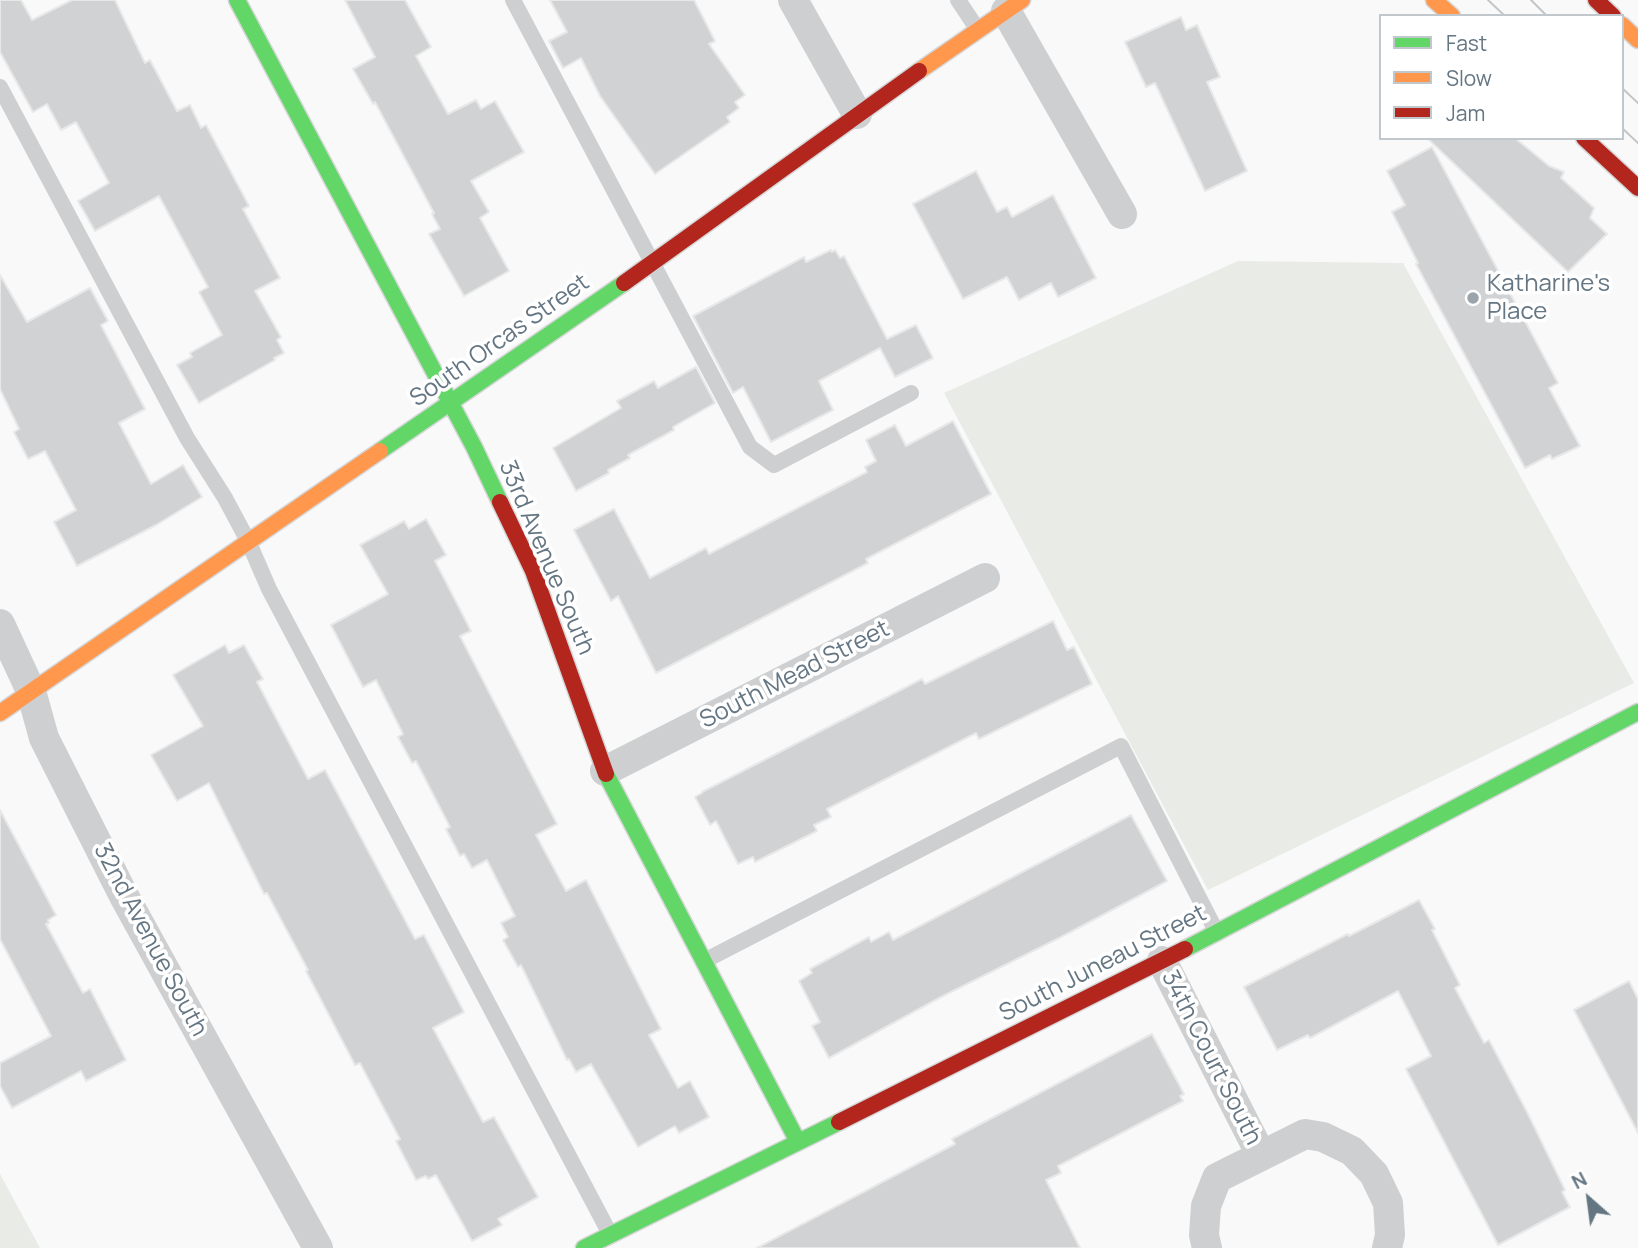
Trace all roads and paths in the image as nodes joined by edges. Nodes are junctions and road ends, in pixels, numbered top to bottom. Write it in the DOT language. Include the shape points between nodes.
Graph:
graph roads {
  1 [pos="237,0"];
  2 [pos="513,0"];
  3 [pos="793,0"];
  4 [pos="958,0"];
  5 [pos="1434,0"];
  6 [pos="1596,0"];
  7 [pos="1014,6"];
  8 [pos="1450,14"];
  9 [pos="1611,14"];
  10 [pos="1624,26"];
  11 [pos="978,30"];
  12 [pos="1638,40"];
  13 [pos="0,87"];
  14 [pos="857,114"];
  15 [pos="1586,140"];
  16 [pos="1638,188"];
  17 [pos="1122,214"];
  18 [pos="654,263"];
  19 [pos="911,393"];
  20 [pos="451,403"];
  21 [pos="249,543"];
  22 [pos="985,578"];
  23 [pos="0,624"];
  24 [pos="31,691"];
  25 [pos="1638,712"];
  26 [pos="0,713"];
  27 [pos="605,771"];
  28 [pos="1217,933"];
  29 [pos="703,961"];
  30 [pos="1161,961"];
  31 [pos="797,1140"];
  32 [pos="1261,1155"];
  33 [pos="610,1234"];
  34 [pos="318,1248"];
  35 [pos="584,1248"];
  36 [pos="1207,1248"];
  37 [pos="1387,1248"];
  1 -- 20 [label="street, 33rd Avenue South"];
  2 -- 18 [label="lane"];
  3 -- 14 [label="street"];
  4 -- 11 [label="lane"];
  5 -- 8 [label="street"];
  6 -- 9 [label="street"];
  7 -- 11 [label="street, South Orcas Street"];
  7 -- 17 [label="street"];
  10 -- 12 [label="street"];
  11 -- 14 [label="street, South Orcas Street"];
  13 -- 21 [label="lane" via="187,438"];
  14 -- 18 [label="street, South Orcas Street"];
  15 -- 16 [label="street"];
  18 -- 19 [label="lane" via="750,447 774,465"];
  18 -- 20 [label="street, South Orcas Street"];
  20 -- 21 [label="street, South Orcas Street"];
  20 -- 27 [label="street, 33rd Avenue South" via="533,571"];
  21 -- 24 [label="street, South Orcas Street"];
  21 -- 33 [label="lane" via="269,589"];
  22 -- 27 [label="street, South Mead Street"];
  23 -- 24 [label="street, 32nd Avenue South"];
  24 -- 26 [label="street, South Orcas Street"];
  24 -- 34 [label="street, 32nd Avenue South" via="44,738 124,896"];
  25 -- 28 [label="street, South Juneau Street"];
  27 -- 29 [label="street, 33rd Avenue South"];
  28 -- 29 [label="lane" via="1121,746"];
  28 -- 30 [label="street, South Juneau Street"];
  29 -- 31 [label="street, 33rd Avenue South"];
  30 -- 31 [label="street, South Juneau Street"];
  30 -- 32 [label="street, 34th Court South"];
  31 -- 33 [label="street, South Juneau Street"];
  32 -- 36 [label="street, 34th Court South" via="1217,1178 1206,1206"];
  32 -- 37 [label="street, 34th Court South" via="1305,1133 1323,1136 1352,1151 1374,1174 1388,1203"];
  33 -- 35 [label="street, South Juneau Street"];
}
